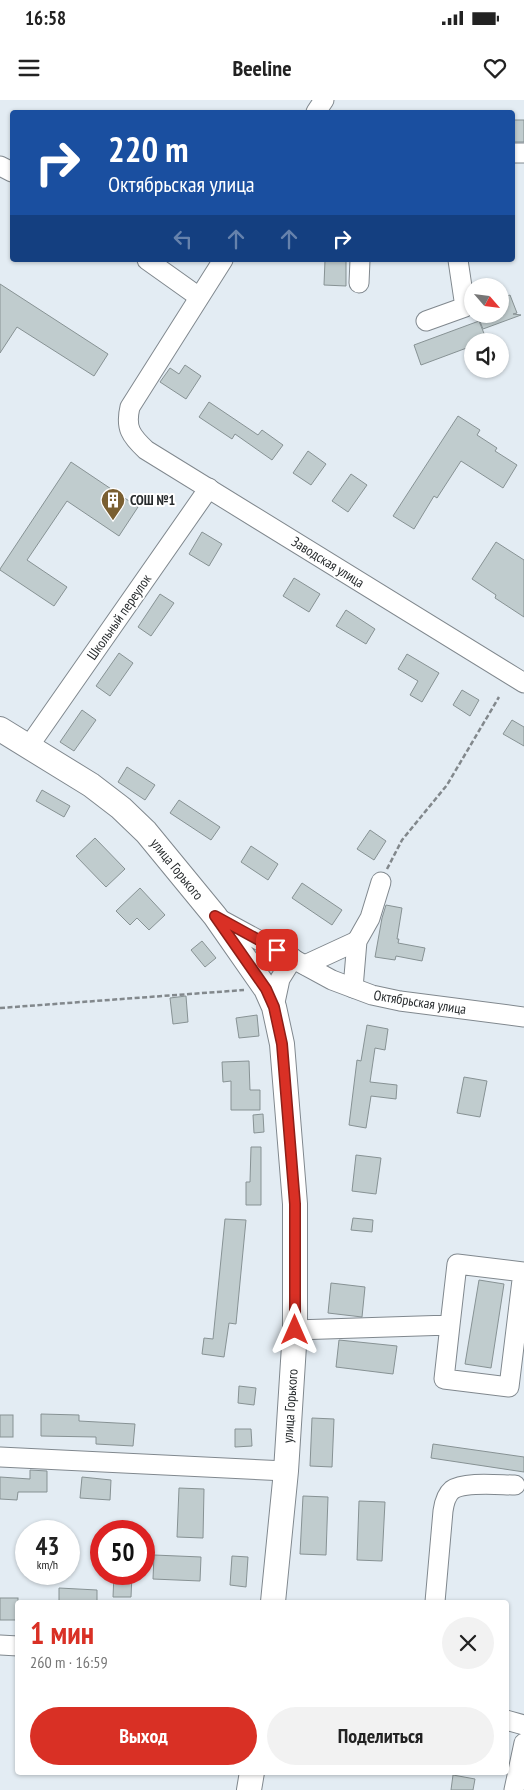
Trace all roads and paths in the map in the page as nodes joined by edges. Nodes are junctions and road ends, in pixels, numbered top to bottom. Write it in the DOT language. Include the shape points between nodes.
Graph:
graph roads {
  1 [pos="150,262"];
  2 [pos="222,262"];
  3 [pos="360,262"];
  4 [pos="458,262"];
  5 [pos="360,283"];
  6 [pos="199,297"];
  7 [pos="426,321"];
  8 [pos="209,488"];
  9 [pos="524,683"];
  10 [pos="499,697"];
  11 [pos="0,729"];
  12 [pos="29,746"];
  13 [pos="381,882"];
  14 [pos="215,916"];
  15 [pos="357,941"];
  16 [pos="299,962"];
  17 [pos="353,988"];
  18 [pos="270,998"];
  19 [pos="0,1008"];
  20 [pos="524,1017"];
  21 [pos="450,1325"];
  22 [pos="295,1330"];
  23 [pos="0,1457"];
  24 [pos="286,1472"];
  25 [pos="515,1485"];
  26 [pos="273,1600"];
  27 [pos="434,1600"];
  28 [pos="0,1645"];
  29 [pos="15,1646"];
  30 [pos="509,1721"];
  31 [pos="524,1725"];
  32 [pos="524,1743"];
  33 [pos="252,1775"];
  34 [pos="249,1790"];
  35 [pos="514,1790"];
  1 -- 6 [label="street"];
  2 -- 6 [label="street"];
  3 -- 5 [label="street"];
  4 -- 7 [label="street" via="465,307"];
  6 -- 8 [label="street, Заводская улица" via="130,407 128,423 134,439 146,450"];
  8 -- 9 [label="street, Заводская улица"];
  8 -- 12 [label="street, Школьный переулок"];
  10 -- 13 [label="path" via="447,785 402,840"];
  11 -- 12 [label="main road, улица Горького"];
  12 -- 14 [label="main road, улица Горького" via="121,808 146,832"];
  13 -- 15 [label="street" via="370,918"];
  14 -- 16 [label="street, Октябрьская улица"];
  14 -- 18 [label="main road, улица Горького"];
  15 -- 16 [label="street"];
  15 -- 17 [label="street"];
  16 -- 17 [label="street, Октябрьская улица"];
  16 -- 18 [label="street" via="280,979"];
  17 -- 20 [label="street, Октябрьская улица" via="400,1002"];
  18 -- 19 [label="path"];
  18 -- 22 [label="main road, улица Горького" via="282,1044 295,1204"];
  21 -- 21 [label="street" via="444,1379 509,1387 522,1272 457,1264"];
  21 -- 22 [label="street"];
  22 -- 24 [label="main road, улица Горького"];
  23 -- 24 [label="street"];
  24 -- 26 [label="main road, улица Горького"];
  25 -- 27 [label="street" via="460,1486 451,1491 443,1511"];
  28 -- 29 [label="street"];
  30 -- 31 [label="street"];
  32 -- 35 [label="street"];
  33 -- 34 [label="main road"];
}
